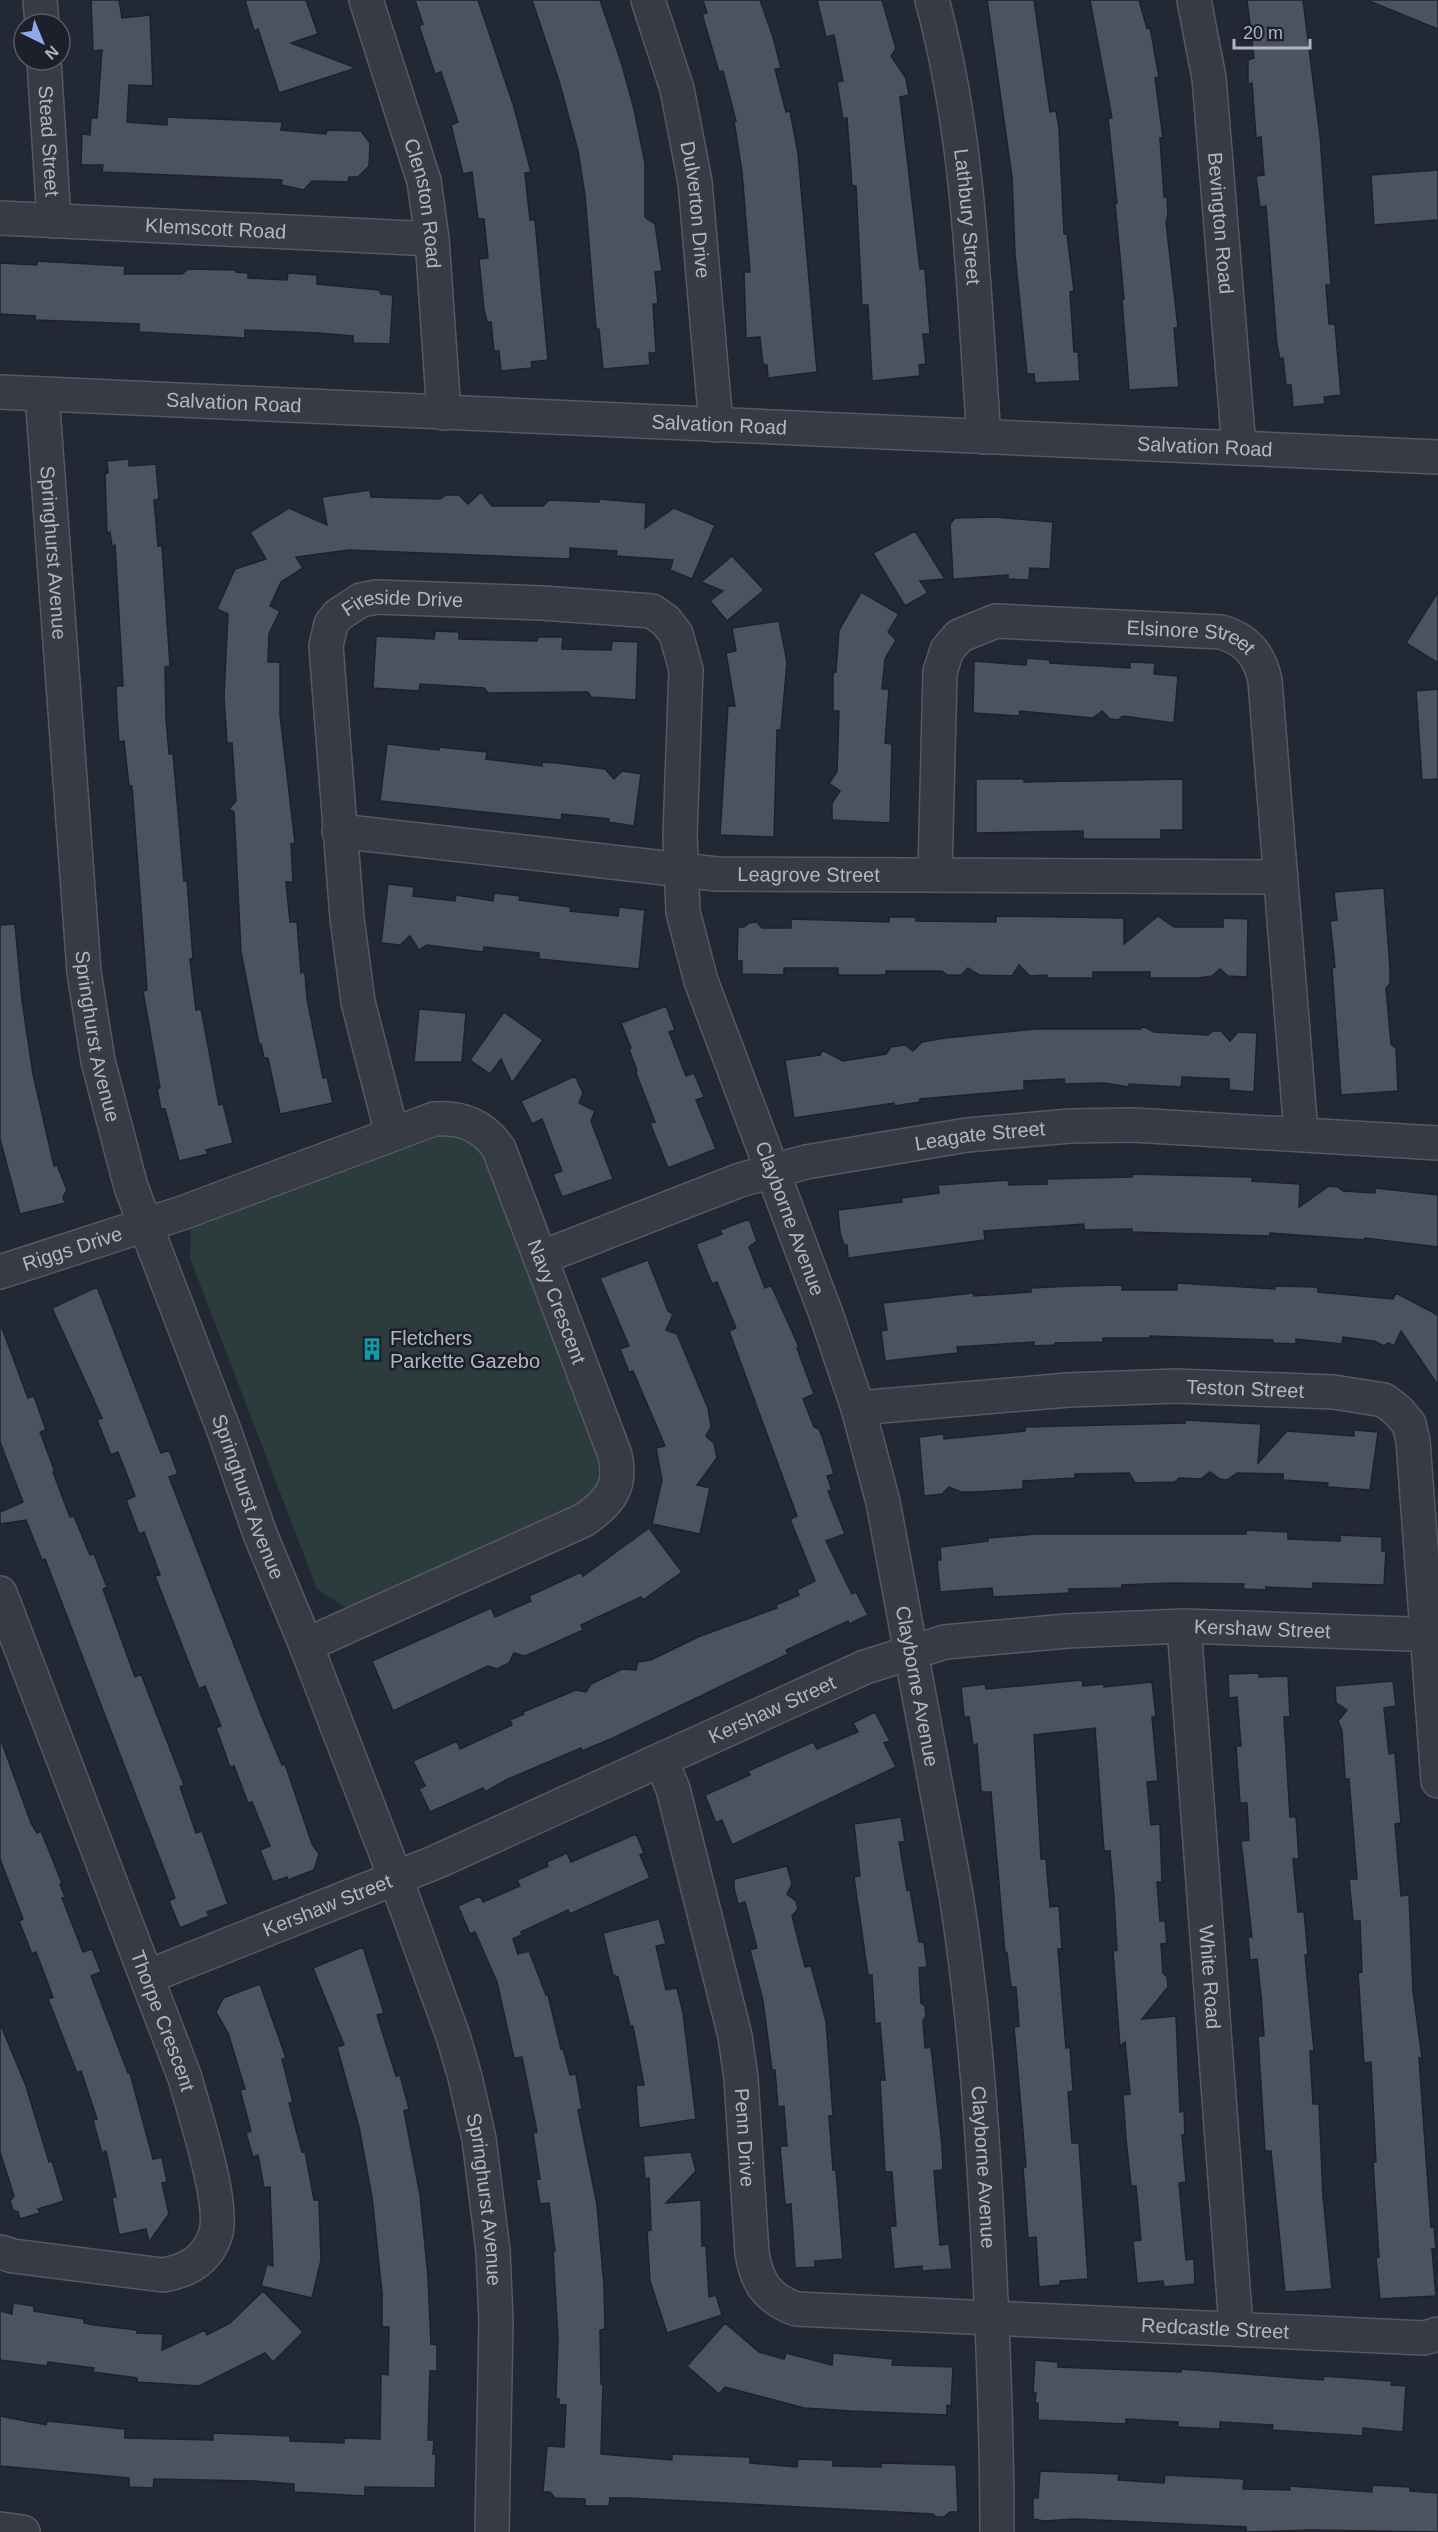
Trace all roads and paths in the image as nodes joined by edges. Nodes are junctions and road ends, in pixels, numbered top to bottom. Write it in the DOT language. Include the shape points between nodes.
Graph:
graph roads {
  1 [pos="366,0"];
  2 [pos="648,0"];
  3 [pos="932,0"];
  4 [pos="1194,0"];
  5 [pos="45,72"];
  6 [pos="0,218"];
  7 [pos="54,221"];
  8 [pos="432,239"];
  9 [pos="0,392"];
  10 [pos="42,394"];
  11 [pos="444,413"];
  12 [pos="716,425"];
  13 [pos="984,437"];
  14 [pos="1239,448"];
  15 [pos="1438,457"];
  16 [pos="339,831"];
  17 [pos="681,871"];
  18 [pos="935,874"];
  19 [pos="1281,877"];
  20 [pos="1301,1133"];
  21 [pos="393,1134"];
  22 [pos="1438,1143"];
  23 [pos="771,1172"];
  24 [pos="145,1226"];
  25 [pos="540,1258"];
  26 [pos="0,1272"];
  27 [pos="858,1408"];
  28 [pos="0,1593"];
  29 [pos="1184,1626"];
  30 [pos="1432,1635"];
  31 [pos="306,1645"];
  32 [pos="910,1653"];
  33 [pos="661,1760"];
  34 [pos="1438,1780"];
  35 [pos="396,1879"];
  36 [pos="147,1977"];
  37 [pos="0,2252"];
  38 [pos="993,2319"];
  39 [pos="1236,2327"];
  40 [pos="1438,2334"];
  41 [pos="492,2532"];
  42 [pos="997,2532"];
  1 -- 8 [label="street, Clenston Road" via="416,151"];
  2 -- 12 [label="street, Dulverton Drive" via="677,89 695,182"];
  3 -- 13 [label="street, Lathbury Street" via="962,151"];
  4 -- 14 [label="street, Bevington Road" via="1209,78"];
  5 -- 7 [label="street, Stead Street"];
  6 -- 7 [label="street, Klemscott Road"];
  7 -- 8 [label="street, Klemscott Road"];
  8 -- 11 [label="street, Clenston Road"];
  9 -- 10 [label="street, Salvation Road"];
  10 -- 11 [label="street, Salvation Road"];
  10 -- 24 [label="street, Springhurst Avenue" via="84,972 98,1061"];
  11 -- 12 [label="street, Salvation Road"];
  12 -- 13 [label="street, Salvation Road"];
  13 -- 14 [label="street, Salvation Road"];
  14 -- 15 [label="street, Salvation Road"];
  16 -- 17 [label="street, Leagrove Street"];
  16 -- 17 [label="street, Fireside Drive" via="326,646 331,624 348,606 376,597 637,609 652,611 666,621 676,634 686,670"];
  16 -- 21 [label="street, Fireside Drive" via="358,1002"];
  17 -- 18 [label="street, Leagrove Street"];
  17 -- 23 [label="street, Clayborne Avenue" via="683,912 701,981"];
  18 -- 19 [label="street, Leagrove Street"];
  18 -- 19 [label="street, Elsinore Street" via="940,672 947,650 959,636 996,621 1221,632 1243,641 1259,660 1265,681"];
  19 -- 20 [label="street, Elsinore Street"];
  20 -- 22 [label="street, Leagate Street"];
  20 -- 23 [label="street, Leagate Street" via="1133,1125 1048,1128 956,1137 806,1162"];
  21 -- 24 [label="street, Navy Crescent"];
  21 -- 25 [label="street, Navy Crescent" via="434,1119 452,1118 486,1133 499,1149"];
  23 -- 25 [label="street, Leagate Street" via="740,1180"];
  23 -- 27 [label="street, Clayborne Avenue"];
  24 -- 26 [label="street, Riggs Drive"];
  24 -- 31 [label="street, Springhurst Avenue" via="260,1534"];
  25 -- 31 [label="street, Navy Crescent" via="615,1455 616,1488 604,1506 584,1520"];
  27 -- 30 [label="street, Teston Street" via="1068,1390 1176,1386 1333,1392 1383,1400 1409,1424 1413,1441"];
  27 -- 32 [label="street, Clayborne Avenue" via="883,1502"];
  28 -- 36 [label="street, Thorpe Crescent"];
  29 -- 30 [label="street, Kershaw Street"];
  29 -- 32 [label="street, Kershaw Street" via="945,1642"];
  29 -- 39 [label="street, White Road"];
  30 -- 34 [label="street"];
  31 -- 35 [label="street"];
  32 -- 33 [label="street, Kershaw Street" via="865,1667"];
  32 -- 38 [label="street, Clayborne Avenue" via="966,1953"];
  33 -- 35 [label="street, Kershaw Street"];
  33 -- 38 [label="street, Penn Drive" via="673,1789 735,2036 752,2253 755,2273 765,2292 796,2309"];
  35 -- 36 [label="street, Kershaw Street"];
  35 -- 41 [label="street, Springhurst Avenue" via="453,2036 479,2139 488,2197 496,2321"];
  36 -- 37 [label="street, Thorpe Crescent" via="185,2078 206,2156 218,2218 215,2235 197,2262 183,2271 163,2275"];
  38 -- 39 [label="street, Redcastle Street"];
  38 -- 42 [label="street, Clayborne Avenue"];
  39 -- 40 [label="street, Redcastle Street" via="1424,2338"];
}
